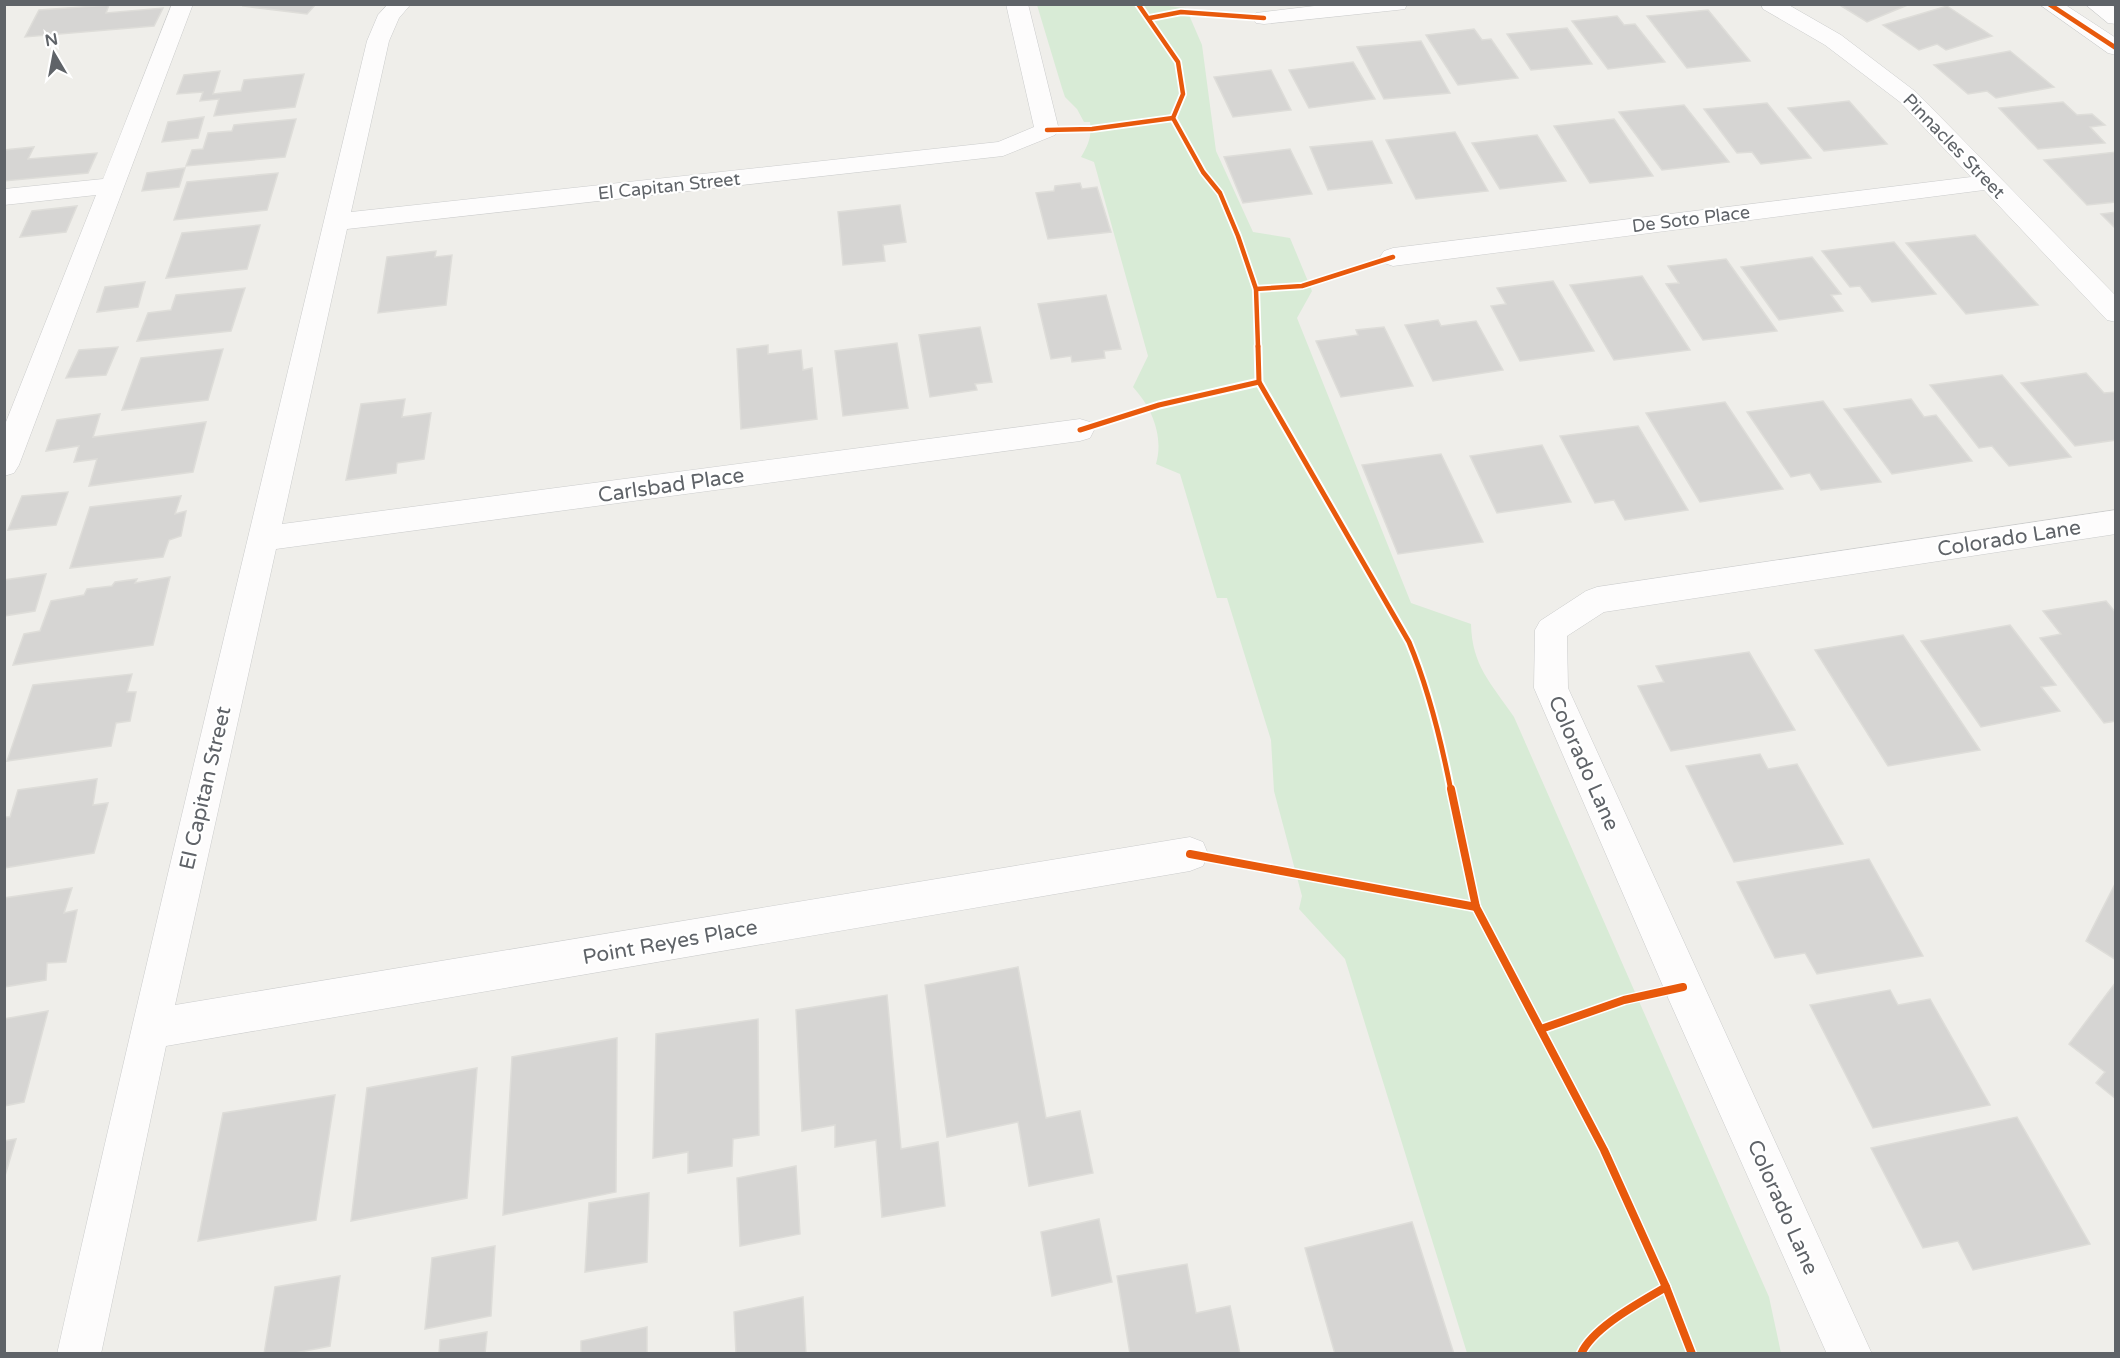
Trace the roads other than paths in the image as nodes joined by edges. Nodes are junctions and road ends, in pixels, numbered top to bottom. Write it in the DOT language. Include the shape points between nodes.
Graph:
graph roads {
  1 [pos="183,4"];
  2 [pos="400,4"];
  3 [pos="1017,4"];
  4 [pos="1397,4"];
  5 [pos="1771,4"];
  6 [pos="2049,4"];
  7 [pos="2095,4"];
  8 [pos="1264,18"];
  9 [pos="2115,18"];
  10 [pos="2115,48"];
  11 [pos="1989,182"];
  12 [pos="112,186"];
  13 [pos="4,197"];
  14 [pos="335,222"];
  15 [pos="1393,257"];
  16 [pos="2114,311"];
  17 [pos="1080,430"];
  18 [pos="4,465"];
  19 [pos="2115,522"];
  20 [pos="262,539"];
  21 [pos="1190,854"];
  22 [pos="150,1029"];
  23 [pos="79,1353"];
  24 [pos="1850,1353"];
  1 -- 12 [label="street"];
  2 -- 14 [label="street, El Capitan Street" via="389,15 378,41"];
  3 -- 14 [label="street, El Capitan Street" via="1047,130 1003,149"];
  4 -- 8 [label="street"];
  5 -- 11 [label="street, Pinnacles Street" via="1833,40 1908,97"];
  6 -- 10 [label="street"];
  7 -- 9 [label="street"];
  11 -- 15 [label="street, De Soto Place"];
  11 -- 16 [label="street, Pinnacles Street"];
  12 -- 13 [label="street"];
  12 -- 18 [label="street"];
  14 -- 20 [label="street, El Capitan Street"];
  17 -- 20 [label="street, Carlsbad Place"];
  19 -- 24 [label="street, Colorado Lane" via="1597,600 1551,630 1551,688"];
  20 -- 22 [label="street, El Capitan Street"];
  21 -- 22 [label="street, Point Reyes Place"];
  22 -- 23 [label="street, El Capitan Street"];
}
